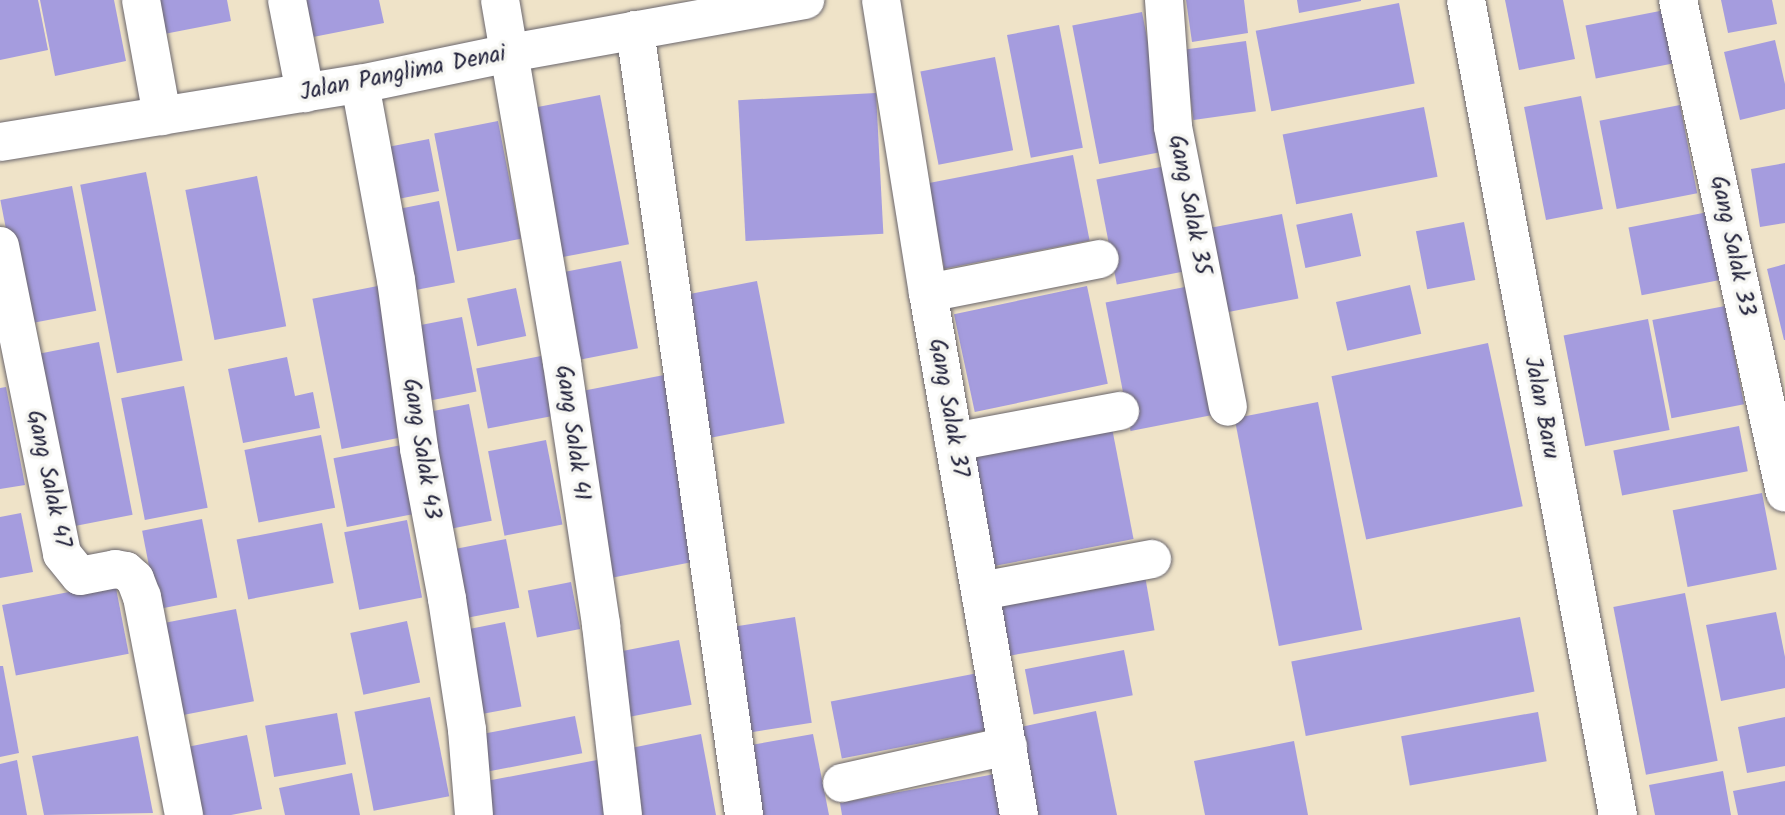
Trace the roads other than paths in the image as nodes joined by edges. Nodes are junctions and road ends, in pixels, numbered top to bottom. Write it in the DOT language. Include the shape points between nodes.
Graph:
graph roads {
  1 [pos="141,0"];
  2 [pos="287,0"];
  3 [pos="500,0"];
  4 [pos="805,0"];
  5 [pos="881,0"];
  6 [pos="1164,0"];
  7 [pos="1466,0"];
  8 [pos="1678,0"];
  9 [pos="704,9"];
  10 [pos="635,30"];
  11 [pos="510,53"];
  12 [pos="360,84"];
  13 [pos="305,93"];
  14 [pos="162,116"];
  15 [pos="0,142"];
  16 [pos="0,246"];
  17 [pos="1100,259"];
  18 [pos="928,293"];
  19 [pos="1228,407"];
  20 [pos="1120,411"];
  21 [pos="954,442"];
  22 [pos="1785,493"];
  23 [pos="1152,559"];
  24 [pos="981,591"];
  25 [pos="1008,746"];
  26 [pos="842,783"];
  27 [pos="184,815"];
  28 [pos="474,815"];
  29 [pos="623,815"];
  30 [pos="744,815"];
  31 [pos="1019,815"];
  32 [pos="1618,815"];
  1 -- 14 [label="street"];
  2 -- 13 [label="street"];
  3 -- 11 [label="street, Gang Salak 41"];
  4 -- 9 [label="street, Jalan Panglima Denai"];
  5 -- 18 [label="street, Gang Salak 37"];
  6 -- 19 [label="street, Gang Salak 35" via="1173,127"];
  7 -- 32 [label="street, Jalan Baru"];
  8 -- 22 [label="street, Gang Salak 33"];
  9 -- 10 [label="street, Jalan Panglima Denai"];
  10 -- 11 [label="street, Jalan Panglima Denai"];
  10 -- 30 [label="street"];
  11 -- 12 [label="street, Jalan Panglima Denai"];
  11 -- 29 [label="street, Gang Salak 41" via="601,625"];
  12 -- 13 [label="street, Jalan Panglima Denai"];
  12 -- 28 [label="street, Gang Salak 43" via="397,280 419,449 447,599 467,730"];
  13 -- 14 [label="street, Jalan Panglima Denai"];
  14 -- 15 [label="street, Jalan Panglima Denai"];
  16 -- 27 [label="street, Gang Salak 47" via="62,554 80,576 115,569 135,579"];
  17 -- 18 [label="street"];
  18 -- 21 [label="street, Gang Salak 37"];
  20 -- 21 [label="street"];
  21 -- 24 [label="street, Gang Salak 37"];
  23 -- 24 [label="street"];
  24 -- 25 [label="street, Gang Salak 37"];
  25 -- 26 [label="street"];
  25 -- 31 [label="street, Gang Salak 37"];
}
